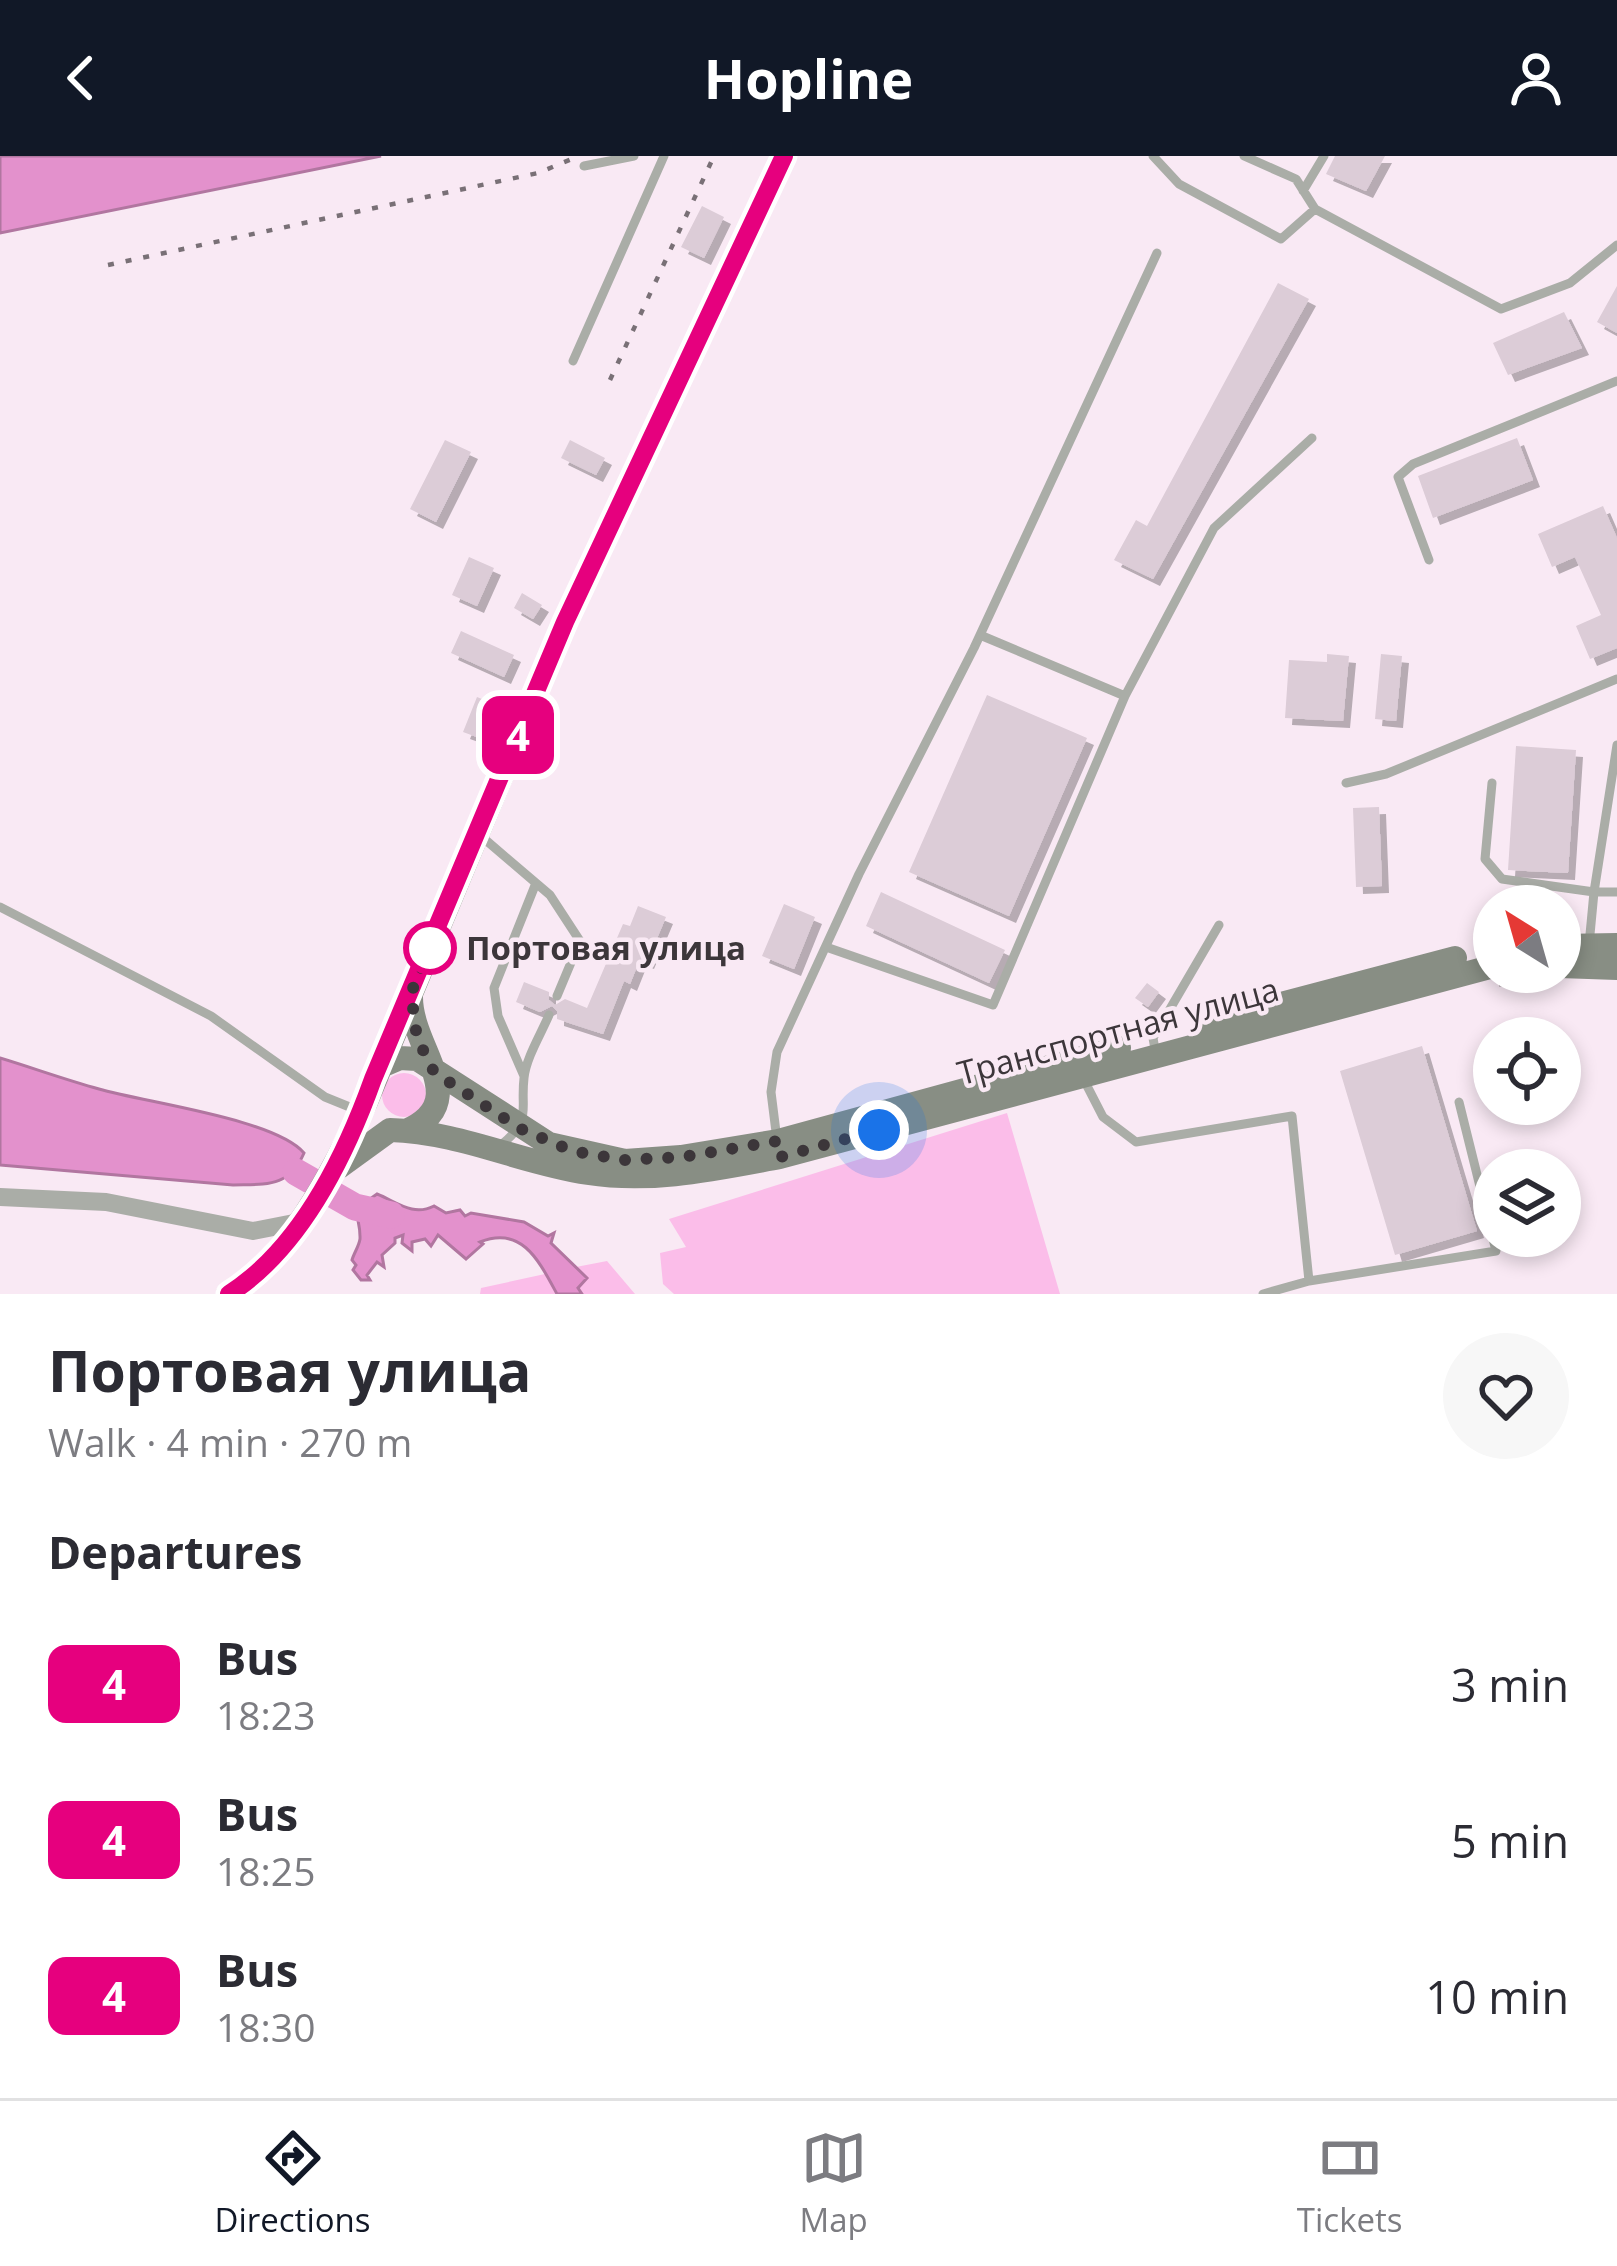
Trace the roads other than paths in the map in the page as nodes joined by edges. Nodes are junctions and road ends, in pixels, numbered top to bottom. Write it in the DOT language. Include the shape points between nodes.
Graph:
graph roads {
  1 [pos="634,156"];
  2 [pos="664,156"];
  3 [pos="784,156"];
  4 [pos="1154,156"];
  5 [pos="1244,156"];
  6 [pos="1324,156"];
  7 [pos="584,166"];
  8 [pos="1303,191"];
  9 [pos="1316,209"];
  10 [pos="1617,244"];
  11 [pos="1157,254"];
  12 [pos="573,361"];
  13 [pos="1617,382"];
  14 [pos="1312,438"];
  15 [pos="1429,560"];
  16 [pos="980,635"];
  17 [pos="1617,679"];
  18 [pos="1125,696"];
  19 [pos="1617,746"];
  20 [pos="1346,783"];
  21 [pos="1492,783"];
  22 [pos="478,833"];
  23 [pos="536,883"];
  24 [pos="1594,892"];
  25 [pos="1617,892"];
  26 [pos="0,907"];
  27 [pos="1219,925"];
  28 [pos="1581,945"];
  29 [pos="1589,945"];
  30 [pos="1617,945"];
  31 [pos="826,947"];
  32 [pos="1473,955"];
  33 [pos="1581,967"];
  34 [pos="1617,968"];
  35 [pos="1473,971"];
  36 [pos="411,993"];
  37 [pos="557,996"];
  38 [pos="549,1016"];
  39 [pos="1154,1046"];
  40 [pos="379,1066"];
  41 [pos="434,1072"];
  42 [pos="1083,1075"];
  43 [pos="524,1076"];
  44 [pos="1459,1102"];
  45 [pos="364,1107"];
  46 [pos="519,1128"];
  47 [pos="398,1131"];
  48 [pos="497,1149"];
  49 [pos="779,1149"];
  50 [pos="333,1172"];
  51 [pos="0,1197"];
  52 [pos="299,1222"];
  53 [pos="1309,1281"];
  54 [pos="228,1294"];
  55 [pos="1262,1294"];
  1 -- 7 [label="lane"];
  2 -- 12 [label="lane"];
  3 -- 22 [label="main road" via="565,622"];
  4 -- 9 [label="lane" via="1178,184 1281,239"];
  5 -- 8 [label="lane" via="1296,179"];
  6 -- 8 [label="lane"];
  8 -- 9 [label="lane"];
  9 -- 10 [label="lane" via="1501,308 1570,283"];
  11 -- 16 [label="lane"];
  13 -- 15 [label="lane" via="1398,477"];
  14 -- 18 [label="lane" via="1214,528"];
  16 -- 18 [label="lane"];
  16 -- 31 [label="lane"];
  17 -- 20 [label="lane"];
  18 -- 31 [label="lane" via="993,1005"];
  19 -- 24 [label="lane"];
  21 -- 24 [label="lane" via="1485,859 1502,879"];
  22 -- 23 [label="lane"];
  22 -- 36 [label="main road"];
  23 -- 37 [label="lane" via="580,941"];
  23 -- 43 [label="lane" via="494,988"];
  24 -- 25 [label="lane"];
  24 -- 29 [label="lane"];
  26 -- 45 [label="lane" via="211,1016 325,1097"];
  27 -- 39 [label="lane"];
  28 -- 29 [label="main road"];
  29 -- 30 [label="main road"];
  31 -- 49 [label="lane" via="777,1052 771,1092"];
  32 -- 39 [label="main road, Транспортная улица"];
  33 -- 34 [label="main road"];
  35 -- 39 [label="main road, Транспортная улица"];
  36 -- 40 [label="main road"];
  36 -- 41 [label="main road" via="417,1038"];
  38 -- 43 [label="lane"];
  39 -- 42 [label="main road, Транспортная улица"];
  39 -- 49 [label="main road, Транспортная улица"];
  40 -- 41 [label="main road, Транспортная улица" via="405,1057"];
  40 -- 45 [label="main road"];
  41 -- 46 [label="main road, Транспортная улица"];
  41 -- 47 [label="main road" via="437,1106"];
  42 -- 49 [label="main road, Транспортная улица"];
  42 -- 53 [label="lane" via="1103,1117 1136,1142 1292,1116"];
  43 -- 46 [label="lane"];
  44 -- 53 [label="lane" via="1496,1251"];
  45 -- 47 [label="main road"];
  45 -- 50 [label="main road"];
  46 -- 48 [label="lane"];
  46 -- 49 [label="main road, Транспортная улица" via="572,1151 625,1160"];
  47 -- 48 [label="main road, Транспортная улица"];
  47 -- 50 [label="main road"];
  48 -- 49 [label="main road, Транспортная улица" via="634,1178"];
  50 -- 52 [label="main road"];
  51 -- 52 [label="street" via="106,1202 253,1231"];
  52 -- 54 [label="main road" via="251,1280"];
  53 -- 55 [label="lane"];
}
